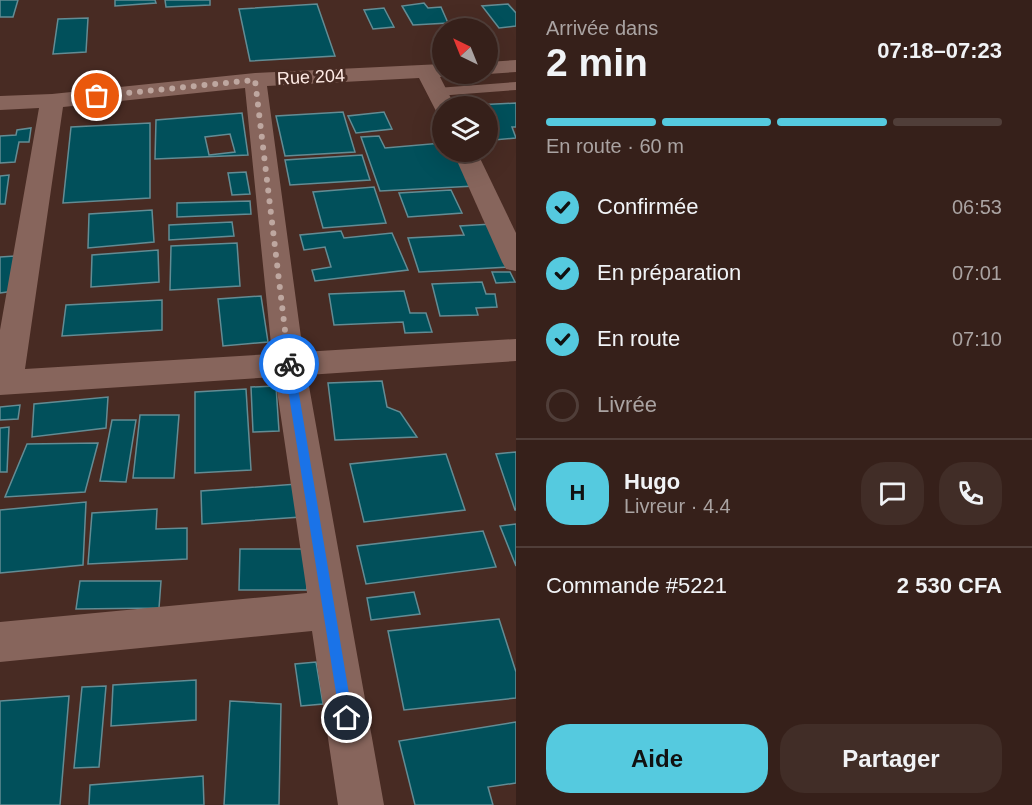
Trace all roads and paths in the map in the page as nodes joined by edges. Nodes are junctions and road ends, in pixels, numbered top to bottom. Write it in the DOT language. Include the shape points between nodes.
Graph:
graph roads {
  1 [pos="516,66"];
  2 [pos="498,67"];
  3 [pos="255,80"];
  4 [pos="437,85"];
  5 [pos="516,86"];
  6 [pos="52,101"];
  7 [pos="0,103"];
  8 [pos="470,162"];
  9 [pos="516,262"];
  10 [pos="516,350"];
  11 [pos="289,364"];
  12 [pos="4,383"];
  13 [pos="329,610"];
  14 [pos="0,642"];
  15 [pos="361,805"];
  1 -- 2 [label="street"];
  3 -- 4 [label="street, Rue 204"];
  3 -- 6 [label="street, Rue 204"];
  3 -- 11 [label="street"];
  4 -- 5 [label="lane"];
  6 -- 7 [label="street, Rue 204"];
  6 -- 12 [label="street"];
  8 -- 9 [label="street"];
  10 -- 11 [label="street"];
  11 -- 12 [label="street"];
  11 -- 13 [label="street"];
  13 -- 14 [label="street"];
  13 -- 15 [label="street"];
}
